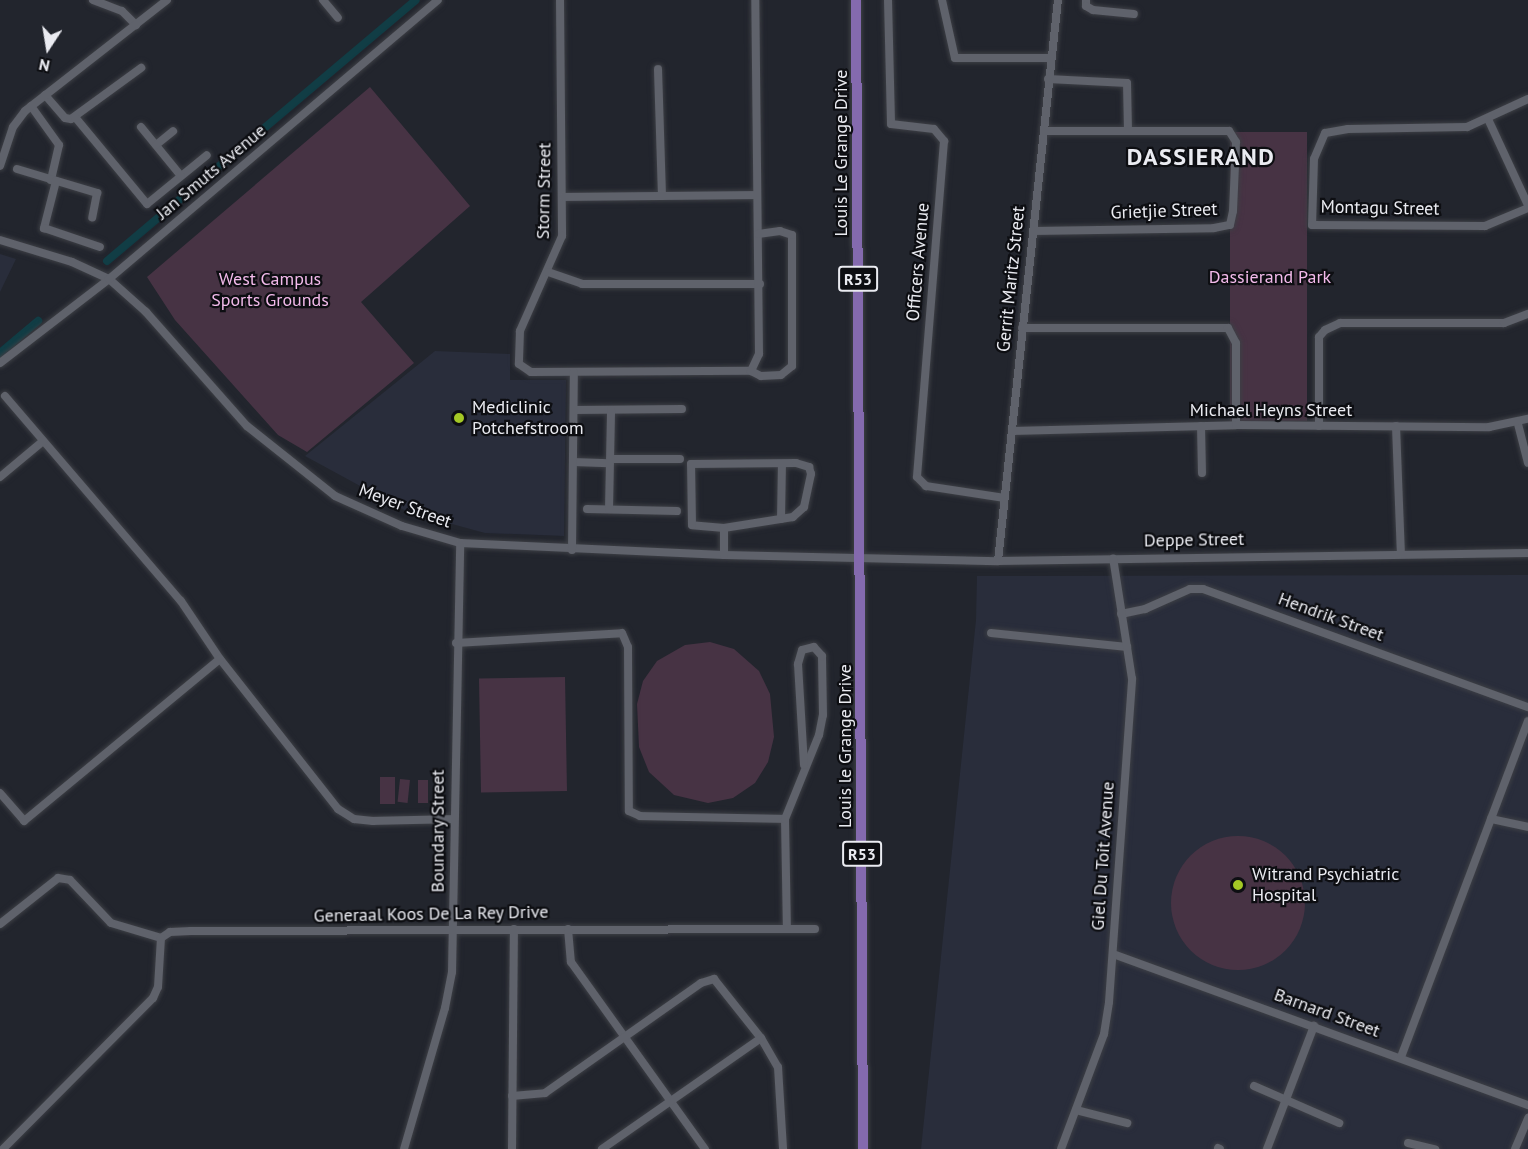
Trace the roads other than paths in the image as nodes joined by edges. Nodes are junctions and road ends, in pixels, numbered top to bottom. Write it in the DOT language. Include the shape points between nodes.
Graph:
graph roads {
  1 [pos="93,0"];
  2 [pos="167,0"];
  3 [pos="323,0"];
  4 [pos="438,0"];
  5 [pos="560,0"];
  6 [pos="755,0"];
  7 [pos="856,0"];
  8 [pos="888,0"];
  9 [pos="942,0"];
  10 [pos="1058,0"];
  11 [pos="1086,0"];
  12 [pos="112,3"];
  13 [pos="1134,14"];
  14 [pos="338,18"];
  15 [pos="136,25"];
  16 [pos="1050,58"];
  17 [pos="141,68"];
  18 [pos="658,69"];
  19 [pos="1048,79"];
  20 [pos="45,95"];
  21 [pos="1528,99"];
  22 [pos="31,106"];
  23 [pos="75,117"];
  24 [pos="1488,119"];
  25 [pos="141,127"];
  26 [pos="1128,130"];
  27 [pos="173,131"];
  28 [pos="1044,131"];
  29 [pos="156,145"];
  30 [pos="207,155"];
  31 [pos="0,166"];
  32 [pos="17,169"];
  33 [pos="181,176"];
  34 [pos="53,181"];
  35 [pos="757,195"];
  36 [pos="662,196"];
  37 [pos="563,197"];
  38 [pos="1528,206"];
  39 [pos="92,218"];
  40 [pos="1033,231"];
  41 [pos="758,234"];
  42 [pos="0,240"];
  43 [pos="100,247"];
  44 [pos="548,272"];
  45 [pos="109,279"];
  46 [pos="760,284"];
  47 [pos="1528,314"];
  48 [pos="1022,328"];
  49 [pos="0,363"];
  50 [pos="751,371"];
  51 [pos="574,372"];
  52 [pos="5,396"];
  53 [pos="682,409"];
  54 [pos="574,410"];
  55 [pos="611,410"];
  56 [pos="1528,419"];
  57 [pos="1518,424"];
  58 [pos="1236,425"];
  59 [pos="1201,426"];
  60 [pos="1319,426"];
  61 [pos="1396,426"];
  62 [pos="1012,431"];
  63 [pos="44,441"];
  64 [pos="680,459"];
  65 [pos="610,461"];
  66 [pos="573,462"];
  67 [pos="1528,463"];
  68 [pos="782,464"];
  69 [pos="1202,472"];
  70 [pos="0,477"];
  71 [pos="1004,498"];
  72 [pos="587,509"];
  73 [pos="609,509"];
  74 [pos="677,511"];
  75 [pos="781,519"];
  76 [pos="724,528"];
  77 [pos="460,543"];
  78 [pos="572,550"];
  79 [pos="1528,553"];
  80 [pos="724,555"];
  81 [pos="1401,555"];
  82 [pos="1113,558"];
  83 [pos="860,559"];
  84 [pos="998,561"];
  85 [pos="1121,614"];
  86 [pos="991,633"];
  87 [pos="456,643"];
  88 [pos="1126,647"];
  89 [pos="220,659"];
  90 [pos="1528,707"];
  91 [pos="1528,721"];
  92 [pos="804,765"];
  93 [pos="0,793"];
  94 [pos="454,819"];
  95 [pos="785,819"];
  96 [pos="1491,819"];
  97 [pos="1528,827"];
  98 [pos="0,924"];
  99 [pos="454,929"];
  100 [pos="514,929"];
  101 [pos="568,929"];
  102 [pos="788,929"];
  103 [pos="815,929"];
  104 [pos="161,938"];
  105 [pos="1113,954"];
  106 [pos="1314,1026"];
  107 [pos="624,1037"];
  108 [pos="761,1038"];
  109 [pos="1401,1057"];
  110 [pos="1254,1086"];
  111 [pos="512,1096"];
  112 [pos="1288,1099"];
  113 [pos="671,1101"];
  114 [pos="1528,1105"];
  115 [pos="1076,1110"];
  116 [pos="1528,1118"];
  117 [pos="1127,1123"];
  118 [pos="1339,1123"];
  119 [pos="1408,1143"];
  120 [pos="3,1149"];
  121 [pos="404,1149"];
  122 [pos="512,1149"];
  123 [pos="602,1149"];
  124 [pos="705,1149"];
  125 [pos="783,1149"];
  126 [pos="863,1149"];
  127 [pos="1061,1149"];
  128 [pos="1267,1149"];
  129 [pos="1435,1149"];
  130 [pos="1515,1149"];
  1 -- 12 [label="street"];
  2 -- 15 [label="street"];
  3 -- 14 [label="street"];
  4 -- 45 [label="street, Jan Smuts Avenue"];
  5 -- 37 [label="street, Storm Street"];
  6 -- 35 [label="street"];
  7 -- 83 [label="main road, Louis Le Grange Drive / R53"];
  8 -- 71 [label="street, Officers Avenue" via="891,124 934,129 944,141 917,477 926,486"];
  9 -- 16 [label="street" via="955,58"];
  10 -- 16 [label="street, Gerrit Maritz Street"];
  11 -- 13 [label="street" via="1090,9"];
  12 -- 15 [label="street"];
  15 -- 20 [label="street"];
  16 -- 19 [label="street, Gerrit Maritz Street"];
  17 -- 23 [label="street"];
  18 -- 36 [label="street"];
  19 -- 26 [label="street" via="1127,83"];
  19 -- 28 [label="street, Gerrit Maritz Street"];
  20 -- 22 [label="street"];
  20 -- 23 [label="street" via="66,119"];
  21 -- 24 [label="street, Montagu Street"];
  22 -- 31 [label="street" via="13,127"];
  22 -- 34 [label="street" via="60,145"];
  23 -- 33 [label="street" via="145,204"];
  24 -- 38 [label="street"];
  24 -- 38 [label="street, Montagu Street" via="1462,127 1348,129 1325,134 1314,153 1312,225 1485,226"];
  25 -- 29 [label="street"];
  26 -- 28 [label="street, Grietjie Street"];
  26 -- 40 [label="street, Grietjie Street" via="1230,132 1236,147 1230,225"];
  27 -- 29 [label="street"];
  28 -- 40 [label="street, Gerrit Maritz Street"];
  29 -- 33 [label="street"];
  30 -- 33 [label="street"];
  32 -- 34 [label="street"];
  34 -- 39 [label="street" via="96,193"];
  34 -- 43 [label="street" via="44,228"];
  35 -- 36 [label="street"];
  35 -- 41 [label="street"];
  36 -- 37 [label="street"];
  37 -- 44 [label="street, Storm Street" via="562,242"];
  40 -- 48 [label="street, Gerrit Maritz Street"];
  41 -- 46 [label="street"];
  41 -- 50 [label="street" via="780,231 792,235 792,366 781,375 761,376"];
  42 -- 45 [label="street, Meyer Street" via="72,261"];
  44 -- 46 [label="street" via="582,284"];
  44 -- 51 [label="street, Storm Street" via="520,331 519,364 525,371"];
  45 -- 49 [label="street, Jan Smuts Avenue"];
  45 -- 77 [label="street, Meyer Street" via="146,312 247,426 301,472 364,511"];
  46 -- 50 [label="street" via="759,361"];
  47 -- 60 [label="street" via="1508,323 1341,323 1325,330 1319,337"];
  48 -- 58 [label="street" via="1226,327 1233,332 1236,343"];
  48 -- 62 [label="street, Gerrit Maritz Street"];
  50 -- 51 [label="street"];
  51 -- 54 [label="street"];
  52 -- 63 [label="street"];
  53 -- 55 [label="street"];
  54 -- 55 [label="street"];
  54 -- 66 [label="street"];
  55 -- 65 [label="street"];
  56 -- 57 [label="street, Michael Heyns Street"];
  57 -- 61 [label="street, Michael Heyns Street"];
  57 -- 67 [label="street"];
  58 -- 59 [label="street, Michael Heyns Street"];
  58 -- 60 [label="street, Michael Heyns Street"];
  59 -- 62 [label="street, Michael Heyns Street"];
  59 -- 69 [label="street"];
  60 -- 61 [label="street, Michael Heyns Street"];
  61 -- 81 [label="street"];
  62 -- 71 [label="street, Gerrit Maritz Street"];
  63 -- 70 [label="street"];
  63 -- 89 [label="street" via="181,601"];
  64 -- 65 [label="street"];
  65 -- 66 [label="street"];
  65 -- 73 [label="street"];
  66 -- 78 [label="street"];
  68 -- 75 [label="street"];
  68 -- 75 [label="street" via="805,465 811,474 804,507 793,517"];
  68 -- 76 [label="street" via="692,464 692,525"];
  71 -- 84 [label="street, Gerrit Maritz Street"];
  72 -- 73 [label="street"];
  73 -- 74 [label="street"];
  75 -- 76 [label="street"];
  76 -- 80 [label="street"];
  77 -- 78 [label="street, Meyer Street"];
  77 -- 87 [label="street, Boundary Street"];
  78 -- 80 [label="street, Meyer Street"];
  79 -- 81 [label="street, Deppe Street"];
  80 -- 83 [label="street, Meyer Street"];
  81 -- 82 [label="street, Deppe Street"];
  82 -- 84 [label="street, Deppe Street"];
  82 -- 85 [label="street, Giel Du Toit Avenue"];
  83 -- 84 [label="street, Deppe Street"];
  83 -- 126 [label="main road, Louis le Grange Drive / R53"];
  85 -- 88 [label="street, Giel Du Toit Avenue"];
  85 -- 90 [label="street, Hendrik Street" via="1145,609 1190,589 1208,590"];
  86 -- 88 [label="street"];
  87 -- 94 [label="street, Boundary Street"];
  87 -- 95 [label="street" via="622,633 628,647 629,811 640,816"];
  88 -- 105 [label="street, Giel Du Toit Avenue" via="1132,679"];
  89 -- 93 [label="street" via="24,821"];
  89 -- 94 [label="street" via="346,816 373,821"];
  91 -- 96 [label="street"];
  92 -- 92 [label="street" via="798,664 802,650 814,647 822,656 823,715 819,735"];
  92 -- 95 [label="street"];
  94 -- 99 [label="street, Boundary Street"];
  95 -- 102 [label="street"];
  96 -- 97 [label="street"];
  96 -- 109 [label="street"];
  98 -- 104 [label="street" via="58,878 70,880 111,923"];
  99 -- 100 [label="street, Generaal Koos De La Rey Drive"];
  99 -- 104 [label="street, Generaal Koos De La Rey Drive" via="191,931 170,932"];
  99 -- 121 [label="street, Boundary Street" via="449,992"];
  100 -- 101 [label="street, Generaal Koos De La Rey Drive"];
  100 -- 111 [label="street"];
  101 -- 102 [label="street, Generaal Koos De La Rey Drive"];
  101 -- 107 [label="street" via="571,962"];
  102 -- 103 [label="street, Generaal Koos De La Rey Drive"];
  104 -- 120 [label="street" via="158,987 153,998"];
  105 -- 106 [label="street, Barnard Street"];
  105 -- 115 [label="street, Giel Du Toit Avenue" via="1107,1024"];
  106 -- 109 [label="street, Barnard Street"];
  106 -- 112 [label="street"];
  107 -- 108 [label="street" via="704,982 716,980"];
  107 -- 111 [label="street" via="545,1093"];
  107 -- 113 [label="street"];
  108 -- 113 [label="street"];
  108 -- 125 [label="street" via="780,1075"];
  109 -- 114 [label="street, Barnard Street"];
  110 -- 112 [label="street"];
  111 -- 122 [label="street"];
  112 -- 118 [label="street"];
  112 -- 128 [label="street"];
  113 -- 123 [label="street"];
  113 -- 124 [label="street"];
  115 -- 117 [label="street"];
  115 -- 127 [label="street, Giel Du Toit Avenue"];
  116 -- 130 [label="street"];
  119 -- 129 [label="street"];
}
